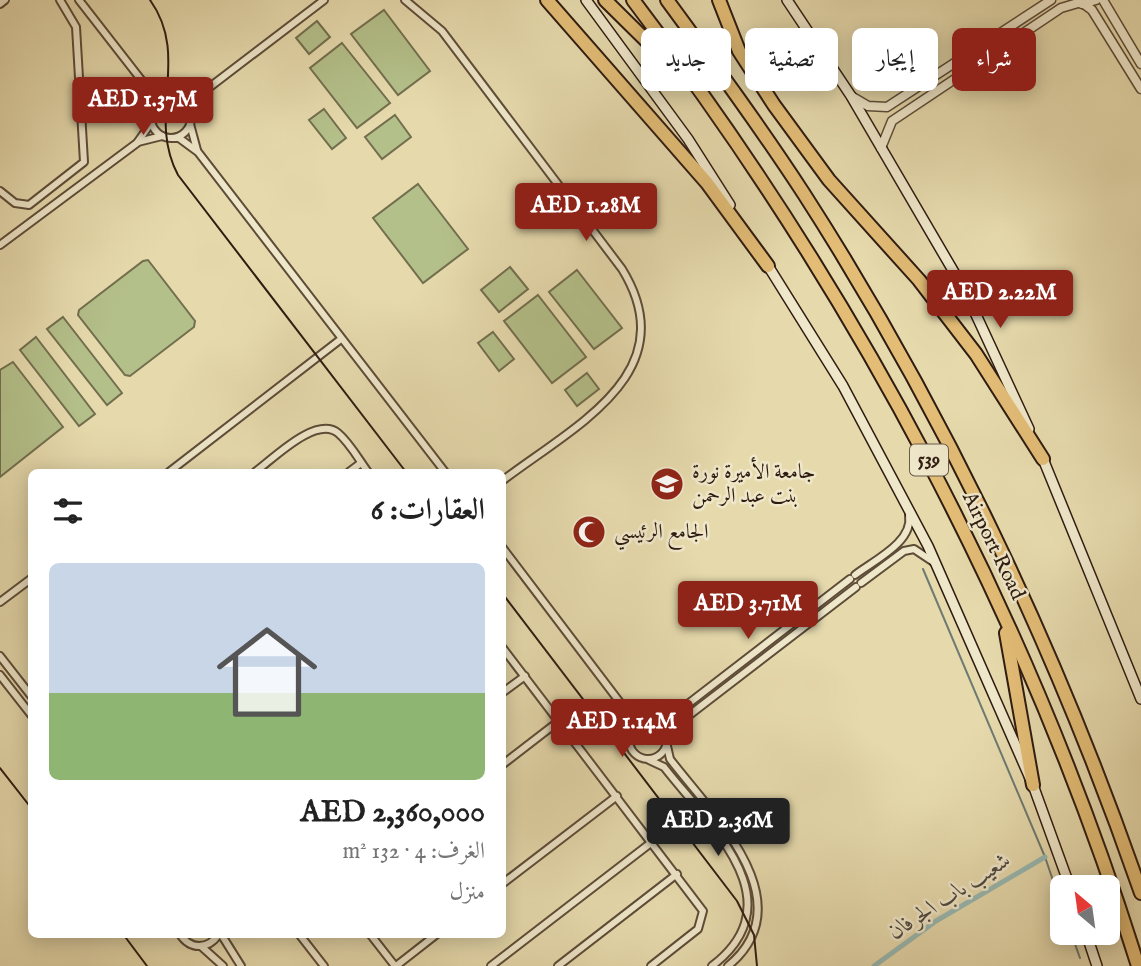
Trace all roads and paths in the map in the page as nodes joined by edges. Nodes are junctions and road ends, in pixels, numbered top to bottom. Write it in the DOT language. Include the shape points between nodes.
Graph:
graph roads {
  1 [pos="5,0"];
  2 [pos="60,0"];
  3 [pos="79,0"];
  4 [pos="324,0"];
  5 [pos="405,0"];
  6 [pos="547,0"];
  7 [pos="586,0"];
  8 [pos="605,0"];
  9 [pos="633,0"];
  10 [pos="667,0"];
  11 [pos="719,0"];
  12 [pos="787,0"];
  13 [pos="1051,0"];
  14 [pos="1096,0"];
  15 [pos="1103,0"];
  16 [pos="1078,2"];
  17 [pos="0,4"];
  18 [pos="1141,64"];
  19 [pos="146,86"];
  20 [pos="1141,89"];
  21 [pos="202,93"];
  22 [pos="850,96"];
  23 [pos="168,98"];
  24 [pos="178,99"];
  25 [pos="887,107"];
  26 [pos="152,111"];
  27 [pos="719,119"];
  28 [pos="191,121"];
  29 [pos="892,121"];
  30 [pos="152,123"];
  31 [pos="163,136"];
  32 [pos="172,138"];
  33 [pos="137,143"];
  34 [pos="881,148"];
  35 [pos="198,152"];
  36 [pos="0,191"];
  37 [pos="0,245"];
  38 [pos="768,266"];
  39 [pos="341,339"];
  40 [pos="1043,459"];
  41 [pos="361,463"];
  42 [pos="173,469"];
  43 [pos="259,469"];
  44 [pos="353,469"];
  45 [pos="366,469"];
  46 [pos="443,469"];
  47 [pos="506,478"];
  48 [pos="906,503"];
  49 [pos="506,552"];
  50 [pos="936,564"];
  51 [pos="863,569"];
  52 [pos="869,578"];
  53 [pos="28,581"];
  54 [pos="989,583"];
  55 [pos="0,602"];
  56 [pos="506,652"];
  57 [pos="0,656"];
  58 [pos="0,676"];
  59 [pos="525,676"];
  60 [pos="506,690"];
  61 [pos="28,691"];
  62 [pos="1141,699"];
  63 [pos="28,711"];
  64 [pos="628,713"];
  65 [pos="559,721"];
  66 [pos="653,722"];
  67 [pos="632,731"];
  68 [pos="667,742"];
  69 [pos="649,760"];
  70 [pos="506,762"];
  71 [pos="1033,785"];
  72 [pos="617,796"];
  73 [pos="652,842"];
  74 [pos="677,874"];
  75 [pos="1066,875"];
  76 [pos="506,881"];
  77 [pos="1141,893"];
  78 [pos="183,938"];
  79 [pos="216,938"];
  80 [pos="223,938"];
  81 [pos="302,938"];
  82 [pos="373,938"];
  83 [pos="432,938"];
  84 [pos="1090,945"];
  85 [pos="202,947"];
  86 [pos="223,966"];
  87 [pos="241,966"];
  88 [pos="324,966"];
  89 [pos="395,966"];
  90 [pos="491,966"];
  91 [pos="558,966"];
  92 [pos="651,966"];
  93 [pos="712,966"];
  94 [pos="728,966"];
  95 [pos="1097,966"];
  96 [pos="1138,966"];
  1 -- 17 [label="street"];
  2 -- 36 [label="street" via="76,27 84,162 29,205 15,203"];
  3 -- 19 [label="street"];
  4 -- 21 [label="street"];
  5 -- 47 [label="street" via="442,32 605,246 632,285 642,315 642,341 626,380"];
  6 -- 38 [label="highway" via="707,183"];
  7 -- 38 [label="main road" via="688,139"];
  8 -- 27 [label="highway" via="653,45"];
  9 -- 27 [label="highway, Airport Road / 539"];
  10 -- 77 [label="highway, Airport Road / 539" via="804,196 935,422 1028,612 1120,831"];
  11 -- 40 [label="highway" via="739,51 774,105 829,180 919,280 976,354"];
  12 -- 22 [label="main road"];
  13 -- 25 [label="street"];
  14 -- 16 [label="street"];
  15 -- 18 [label="street"];
  16 -- 20 [label="street" via="1092,10"];
  16 -- 29 [label="street" via="1060,9"];
  19 -- 23 [label="street"];
  19 -- 26 [label="street"];
  21 -- 24 [label="street"];
  21 -- 28 [label="street"];
  22 -- 25 [label="street" via="868,106"];
  22 -- 34 [label="main road"];
  23 -- 24 [label="street"];
  23 -- 26 [label="street"];
  24 -- 28 [label="street" via="187,106"];
  25 -- 29 [label="street" via="885,115"];
  26 -- 30 [label="street"];
  27 -- 54 [label="highway, Airport Road / 539" via="780,207 918,438"];
  28 -- 32 [label="street" via="183,134"];
  28 -- 35 [label="street"];
  29 -- 34 [label="street"];
  30 -- 31 [label="street"];
  30 -- 33 [label="street"];
  31 -- 32 [label="street"];
  31 -- 33 [label="street"];
  32 -- 35 [label="street"];
  33 -- 37 [label="street"];
  34 -- 40 [label="main road" via="965,291"];
  35 -- 39 [label="street"];
  38 -- 48 [label="main road" via="843,387"];
  39 -- 42 [label="street"];
  39 -- 46 [label="street"];
  40 -- 62 [label="main road"];
  41 -- 43 [label="street" via="337,432 322,427 310,430"];
  41 -- 44 [label="street"];
  41 -- 45 [label="street"];
  48 -- 50 [label="main road"];
  48 -- 51 [label="street" via="910,520 904,537"];
  49 -- 64 [label="street"];
  50 -- 52 [label="street" via="914,550 904,551"];
  50 -- 71 [label="main road"];
  51 -- 52 [label="street"];
  51 -- 66 [label="street" via="675,715"];
  52 -- 68 [label="street" via="679,723"];
  53 -- 55 [label="street"];
  54 -- 71 [label="highway" via="1014,665"];
  54 -- 96 [label="highway, Airport Road / 539" via="1054,730 1108,870"];
  56 -- 59 [label="street"];
  57 -- 61 [label="street"];
  58 -- 63 [label="street"];
  59 -- 60 [label="street"];
  59 -- 65 [label="street"];
  64 -- 66 [label="street"];
  64 -- 67 [label="street"];
  65 -- 70 [label="street"];
  65 -- 72 [label="street"];
  66 -- 67 [label="street" via="639,723"];
  66 -- 68 [label="street" via="664,729"];
  67 -- 69 [label="street" via="631,748"];
  68 -- 69 [label="street" via="661,755"];
  68 -- 94 [label="street" via="670,759 741,852 754,879 754,929 746,947"];
  69 -- 93 [label="street" via="664,767 734,857 746,883 744,926 728,953"];
  71 -- 75 [label="main road"];
  72 -- 73 [label="street"];
  72 -- 76 [label="street"];
  73 -- 74 [label="street"];
  73 -- 90 [label="street"];
  74 -- 91 [label="street"];
  74 -- 92 [label="street" via="698,901 703,920"];
  78 -- 85 [label="street" via="189,945"];
  79 -- 85 [label="street"];
  80 -- 87 [label="street"];
  81 -- 88 [label="street"];
  82 -- 89 [label="street"];
  83 -- 89 [label="street"];
  84 -- 95 [label="main road"];
  85 -- 86 [label="street"];
}
